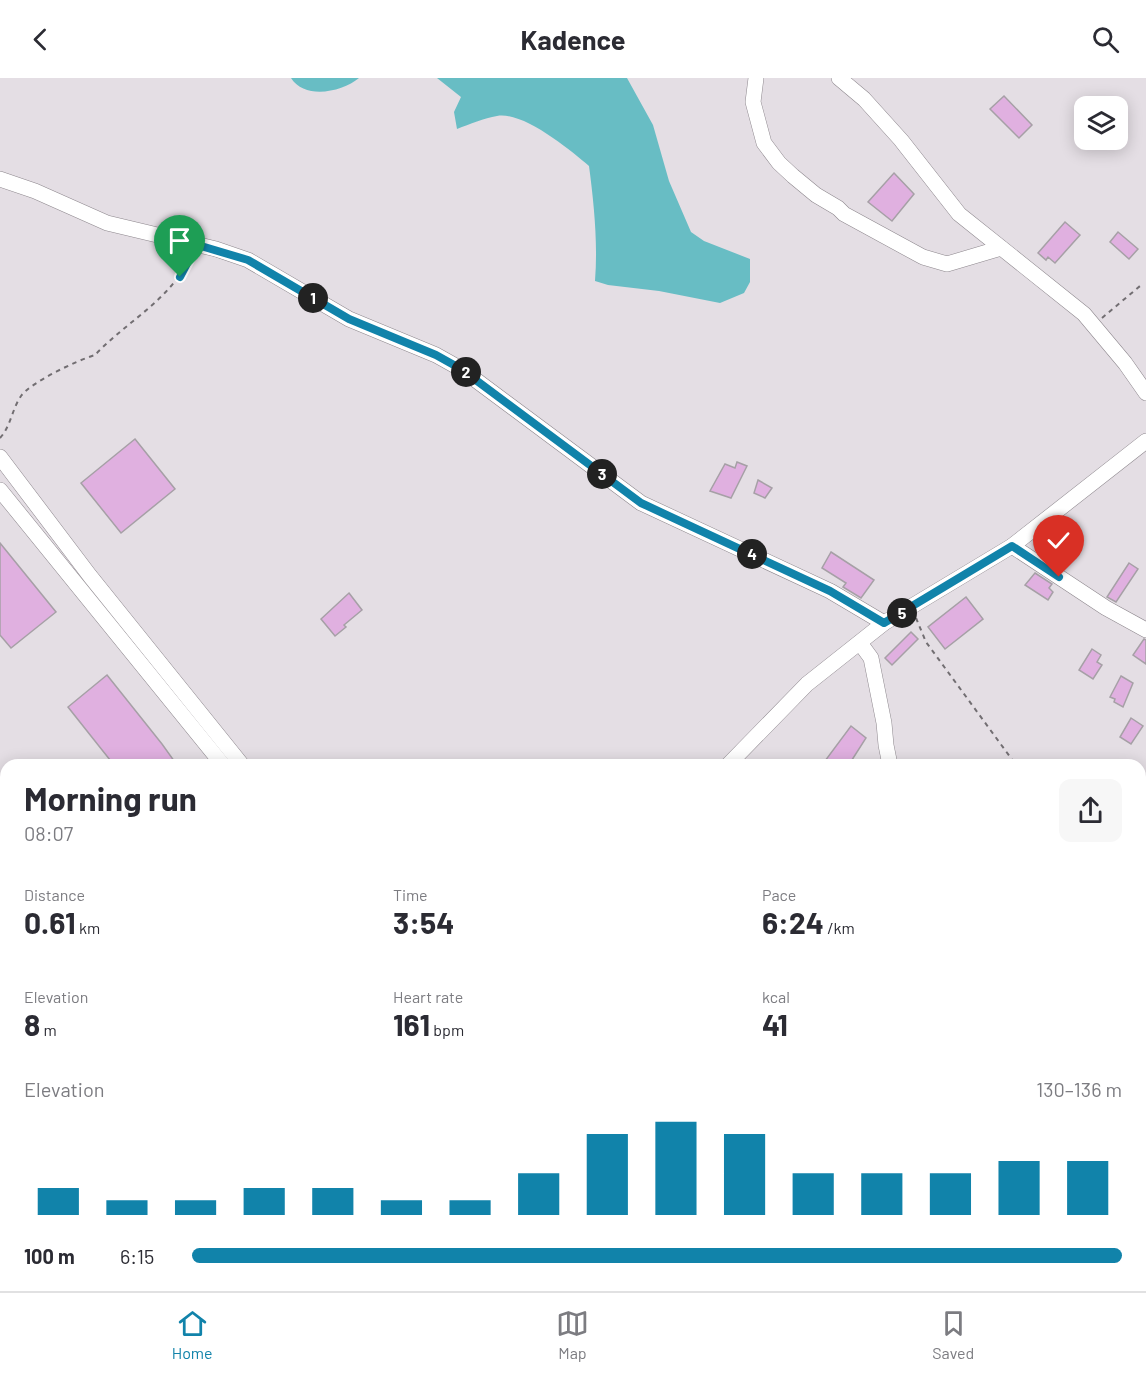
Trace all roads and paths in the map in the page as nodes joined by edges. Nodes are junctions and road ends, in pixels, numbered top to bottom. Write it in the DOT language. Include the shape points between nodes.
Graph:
graph roads {
  1 [pos="756,78"];
  2 [pos="839,78"];
  3 [pos="0,179"];
  4 [pos="191,243"];
  5 [pos="1001,248"];
  6 [pos="1140,286"];
  7 [pos="1095,327"];
  8 [pos="1146,393"];
  9 [pos="0,438"];
  10 [pos="1146,441"];
  11 [pos="0,457"];
  12 [pos="0,490"];
  13 [pos="1012,546"];
  14 [pos="909,608"];
  15 [pos="884,623"];
  16 [pos="1146,630"];
  17 [pos="860,642"];
  18 [pos="218,759"];
  19 [pos="237,759"];
  20 [pos="734,759"];
  21 [pos="889,759"];
  22 [pos="1012,759"];
  1 -- 5 [label="street" via="753,102 764,142 779,163 816,195 923,257 946,264"];
  2 -- 5 [label="street" via="901,140 959,214"];
  3 -- 4 [label="street" via="107,223"];
  4 -- 9 [label="path" via="191,256 163,297 95,355 28,389"];
  4 -- 15 [label="street" via="248,260 349,319 436,355 461,369 641,503 830,591"];
  5 -- 7 [label="street"];
  6 -- 7 [label="path"];
  7 -- 8 [label="street"];
  10 -- 13 [label="street"];
  11 -- 19 [label="street"];
  12 -- 18 [label="street"];
  13 -- 14 [label="street"];
  13 -- 16 [label="street"];
  14 -- 15 [label="street"];
  14 -- 22 [label="path" via="926,642"];
  15 -- 17 [label="street"];
  17 -- 20 [label="street" via="807,684"];
  17 -- 21 [label="street" via="871,658"];
}
